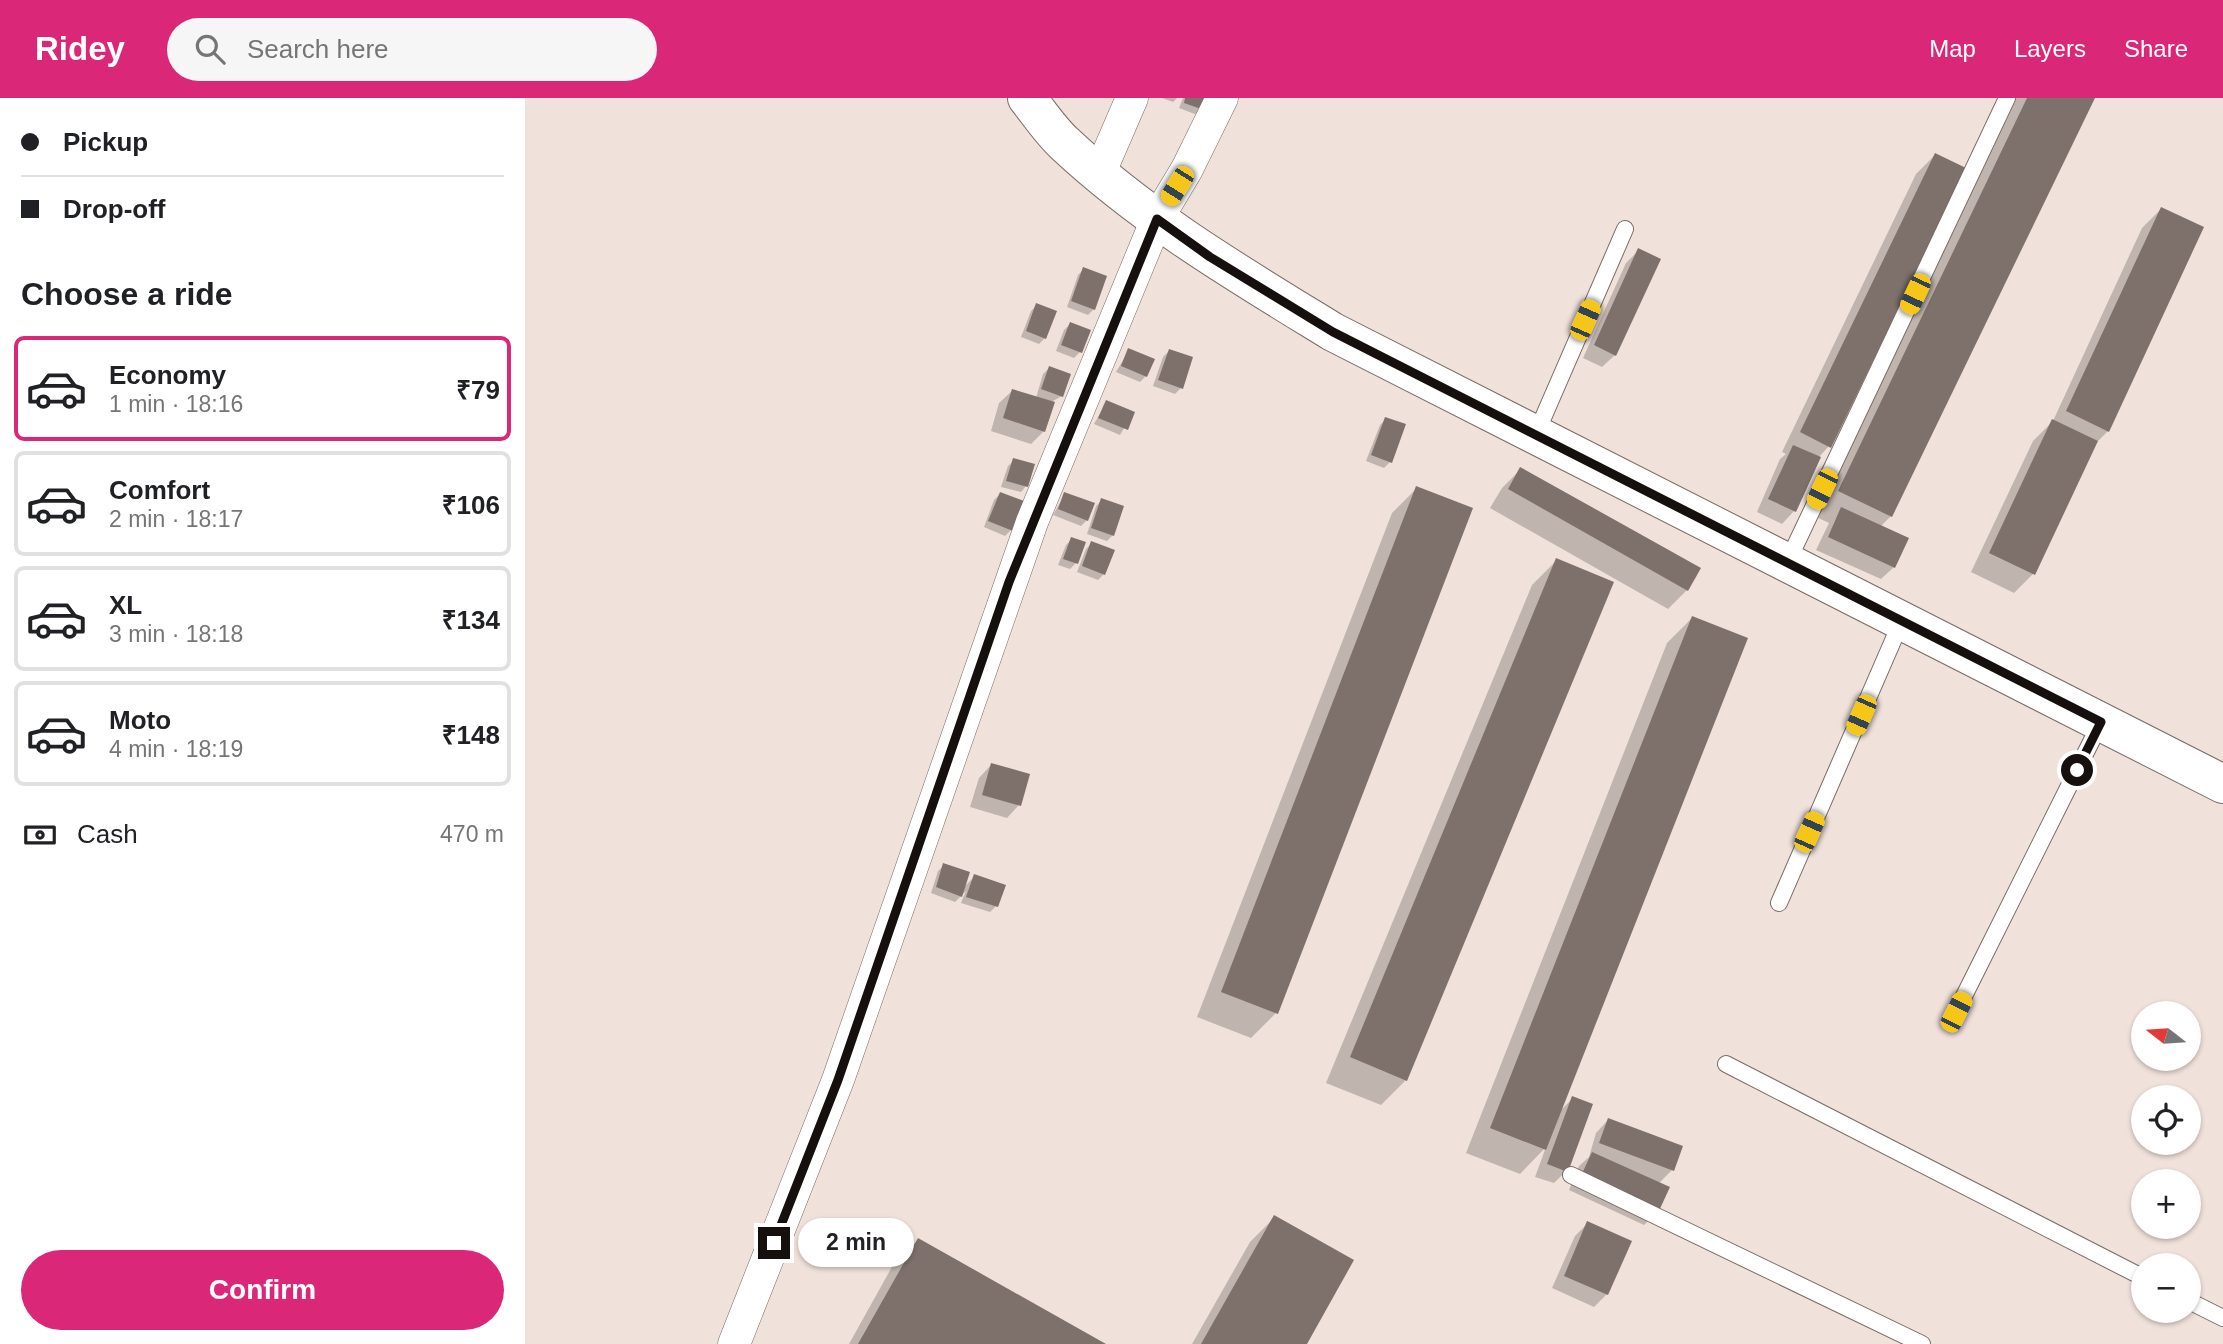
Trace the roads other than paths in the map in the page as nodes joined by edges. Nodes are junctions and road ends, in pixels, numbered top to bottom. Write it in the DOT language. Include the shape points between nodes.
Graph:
graph roads {
  1 [pos="1027,98"];
  2 [pos="1132,98"];
  3 [pos="1222,98"];
  4 [pos="2007,98"];
  5 [pos="1100,172"];
  6 [pos="1157,219"];
  7 [pos="1625,229"];
  8 [pos="1536,434"];
  9 [pos="1787,563"];
  10 [pos="1902,620"];
  11 [pos="2101,722"];
  12 [pos="2223,784"];
  13 [pos="1779,903"];
  14 [pos="1956,1012"];
  15 [pos="1726,1064"];
  16 [pos="1571,1175"];
  17 [pos="2131,1271"];
  18 [pos="2201,1307"];
  19 [pos="2223,1318"];
  20 [pos="734,1344"];
  21 [pos="1922,1344"];
  1 -- 5 [label="street" via="1063,142"];
  2 -- 5 [label="street"];
  3 -- 6 [label="street"];
  4 -- 9 [label="lane"];
  5 -- 6 [label="street"];
  6 -- 8 [label="street" via="1333,332"];
  6 -- 20 [label="street" via="1009,582 838,1080"];
  7 -- 8 [label="lane"];
  8 -- 9 [label="street"];
  9 -- 10 [label="street"];
  10 -- 11 [label="street"];
  10 -- 13 [label="lane"];
  11 -- 12 [label="street"];
  11 -- 14 [label="lane"];
  15 -- 17 [label="lane"];
  16 -- 21 [label="lane"];
  18 -- 19 [label="lane"];
}
